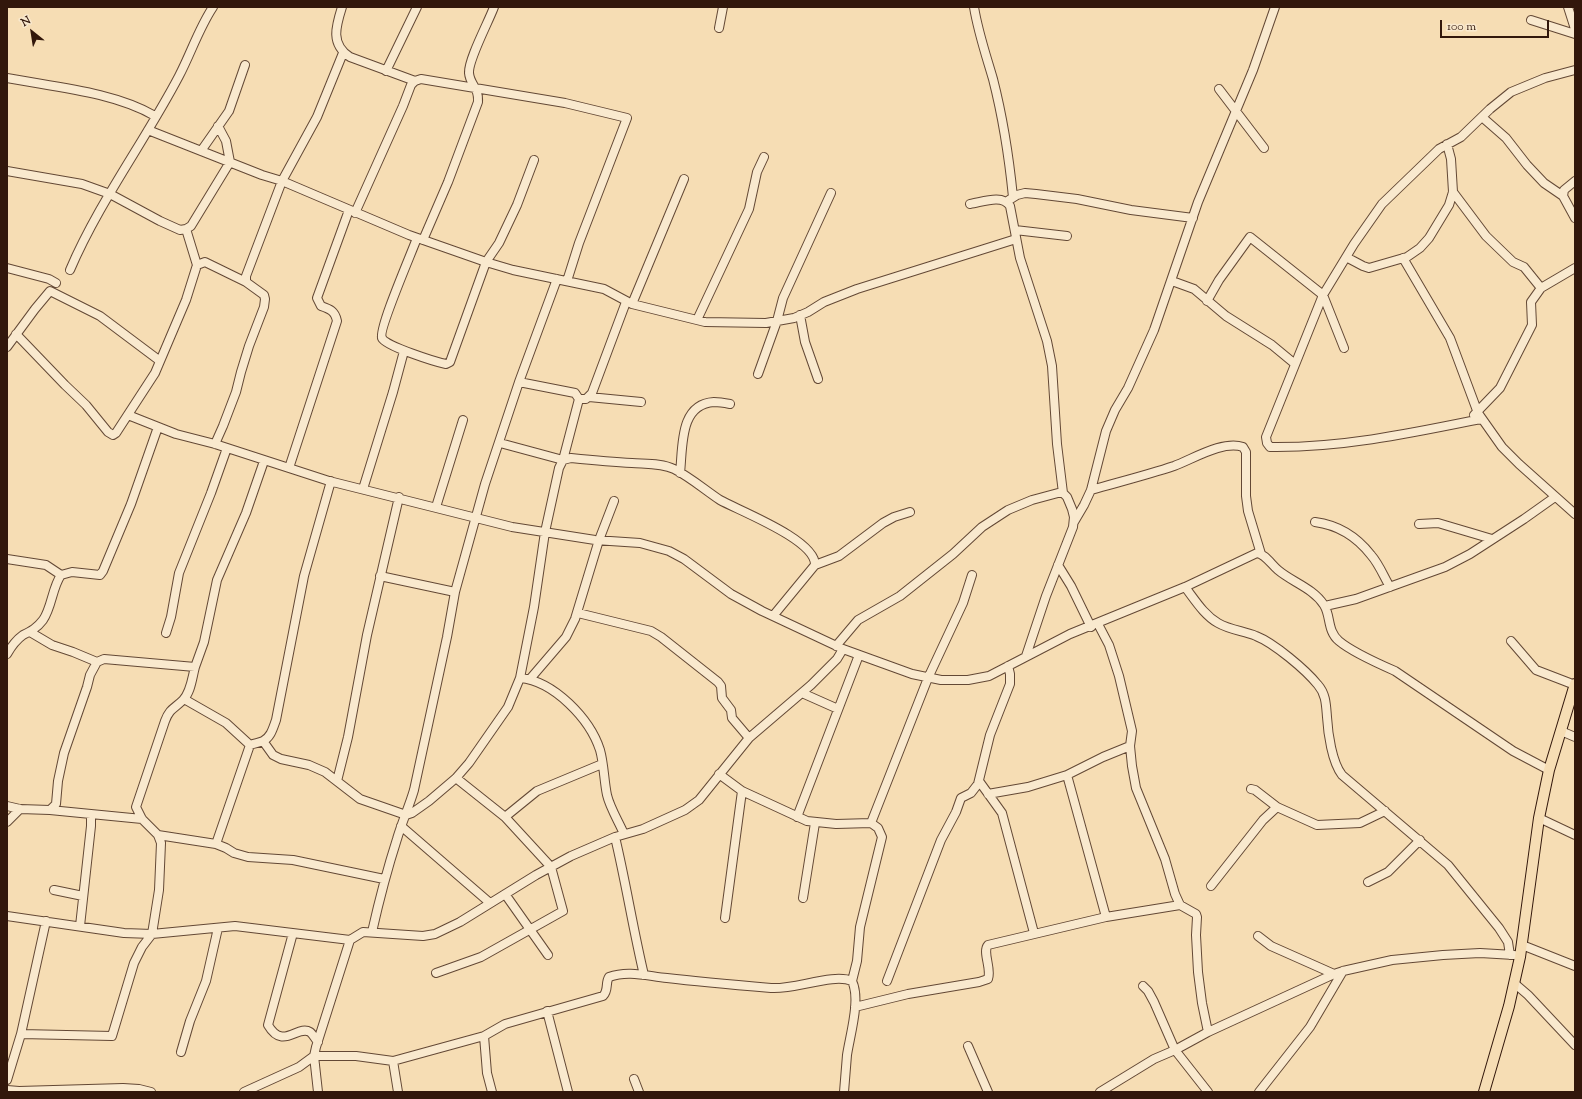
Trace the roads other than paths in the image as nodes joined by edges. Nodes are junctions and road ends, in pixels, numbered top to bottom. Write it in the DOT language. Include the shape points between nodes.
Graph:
graph roads {
  1 [pos="213,7"];
  2 [pos="342,7"];
  3 [pos="416,7"];
  4 [pos="494,7"];
  5 [pos="723,7"];
  6 [pos="974,7"];
  7 [pos="1275,7"];
  8 [pos="1568,7"];
  9 [pos="1531,20"];
  10 [pos="719,28"];
  11 [pos="1575,29"];
  12 [pos="1575,34"];
  13 [pos="343,53"];
  14 [pos="245,65"];
  15 [pos="1575,70"];
  16 [pos="386,71"];
  17 [pos="7,78"];
  18 [pos="415,81"];
  19 [pos="476,88"];
  20 [pos="1219,89"];
  21 [pos="1235,111"];
  22 [pos="155,116"];
  23 [pos="1482,117"];
  24 [pos="218,126"];
  25 [pos="148,130"];
  26 [pos="1448,144"];
  27 [pos="1264,148"];
  28 [pos="201,151"];
  29 [pos="764,157"];
  30 [pos="534,160"];
  31 [pos="230,162"];
  32 [pos="7,171"];
  33 [pos="684,180"];
  34 [pos="282,181"];
  35 [pos="1575,181"];
  36 [pos="1453,192"];
  37 [pos="831,193"];
  38 [pos="110,194"];
  39 [pos="1563,196"];
  40 [pos="1010,200"];
  41 [pos="970,204"];
  42 [pos="352,212"];
  43 [pos="1193,218"];
  44 [pos="1575,218"];
  45 [pos="186,229"];
  46 [pos="1014,230"];
  47 [pos="1067,236"];
  48 [pos="420,239"];
  49 [pos="1016,239"];
  50 [pos="1346,257"];
  51 [pos="1403,258"];
  52 [pos="486,262"];
  53 [pos="197,265"];
  54 [pos="7,268"];
  55 [pos="1575,268"];
  56 [pos="70,270"];
  57 [pos="557,279"];
  58 [pos="567,281"];
  59 [pos="1172,281"];
  60 [pos="246,282"];
  61 [pos="56,283"];
  62 [pos="1541,288"];
  63 [pos="1323,295"];
  64 [pos="1207,300"];
  65 [pos="629,303"];
  66 [pos="800,315"];
  67 [pos="698,320"];
  68 [pos="777,321"];
  69 [pos="16,334"];
  70 [pos="7,347"];
  71 [pos="1344,348"];
  72 [pos="404,351"];
  73 [pos="160,361"];
  74 [pos="1295,364"];
  75 [pos="758,374"];
  76 [pos="818,379"];
  77 [pos="519,382"];
  78 [pos="589,397"];
  79 [pos="579,399"];
  80 [pos="641,402"];
  81 [pos="730,404"];
  82 [pos="128,415"];
  83 [pos="1480,416"];
  84 [pos="463,420"];
  85 [pos="158,427"];
  86 [pos="500,442"];
  87 [pos="215,444"];
  88 [pos="227,448"];
  89 [pos="563,460"];
  90 [pos="264,461"];
  91 [pos="289,468"];
  92 [pos="680,473"];
  93 [pos="331,481"];
  94 [pos="363,489"];
  95 [pos="1091,490"];
  96 [pos="1063,494"];
  97 [pos="1555,497"];
  98 [pos="399,498"];
  99 [pos="614,501"];
  100 [pos="436,507"];
  101 [pos="910,512"];
  102 [pos="1575,514"];
  103 [pos="476,517"];
  104 [pos="1074,522"];
  105 [pos="1315,522"];
  106 [pos="1419,524"];
  107 [pos="545,532"];
  108 [pos="1492,539"];
  109 [pos="600,540"];
  110 [pos="1261,554"];
  111 [pos="7,559"];
  112 [pos="815,565"];
  113 [pos="1058,565"];
  114 [pos="61,575"];
  115 [pos="972,575"];
  116 [pos="380,576"];
  117 [pos="1185,587"];
  118 [pos="1390,587"];
  119 [pos="455,592"];
  120 [pos="1325,606"];
  121 [pos="578,612"];
  122 [pos="773,616"];
  123 [pos="1094,625"];
  124 [pos="30,632"];
  125 [pos="166,633"];
  126 [pos="1511,641"];
  127 [pos="840,648"];
  128 [pos="7,654"];
  129 [pos="859,655"];
  130 [pos="1026,656"];
  131 [pos="97,662"];
  132 [pos="1008,666"];
  133 [pos="195,667"];
  134 [pos="520,678"];
  135 [pos="928,678"];
  136 [pos="530,679"];
  137 [pos="1575,685"];
  138 [pos="802,693"];
  139 [pos="184,699"];
  140 [pos="838,709"];
  141 [pos="1561,731"];
  142 [pos="1575,736"];
  143 [pos="749,738"];
  144 [pos="263,741"];
  145 [pos="250,746"];
  146 [pos="1130,746"];
  147 [pos="602,764"];
  148 [pos="1549,770"];
  149 [pos="719,774"];
  150 [pos="1067,775"];
  151 [pos="456,778"];
  152 [pos="338,781"];
  153 [pos="979,781"];
  154 [pos="1251,789"];
  155 [pos="742,791"];
  156 [pos="988,794"];
  157 [pos="7,806"];
  158 [pos="1277,807"];
  159 [pos="20,809"];
  160 [pos="50,810"];
  161 [pos="1386,811"];
  162 [pos="91,814"];
  163 [pos="406,815"];
  164 [pos="505,817"];
  165 [pos="797,817"];
  166 [pos="1539,818"];
  167 [pos="142,819"];
  168 [pos="7,822"];
  169 [pos="815,823"];
  170 [pos="871,823"];
  171 [pos="401,826"];
  172 [pos="624,834"];
  173 [pos="158,835"];
  174 [pos="1575,835"];
  175 [pos="615,837"];
  176 [pos="1420,840"];
  177 [pos="216,844"];
  178 [pos="551,867"];
  179 [pos="384,879"];
  180 [pos="1368,882"];
  181 [pos="1211,886"];
  182 [pos="54,890"];
  183 [pos="505,894"];
  184 [pos="83,896"];
  185 [pos="803,898"];
  186 [pos="490,903"];
  187 [pos="1180,905"];
  188 [pos="7,916"];
  189 [pos="1106,917"];
  190 [pos="725,918"];
  191 [pos="46,921"];
  192 [pos="80,926"];
  193 [pos="218,928"];
  194 [pos="530,929"];
  195 [pos="372,932"];
  196 [pos="293,933"];
  197 [pos="1034,933"];
  198 [pos="152,934"];
  199 [pos="1258,936"];
  200 [pos="350,940"];
  201 [pos="1522,945"];
  202 [pos="548,954"];
  203 [pos="1515,956"];
  204 [pos="1575,966"];
  205 [pos="1343,971"];
  206 [pos="436,973"];
  207 [pos="1334,974"];
  208 [pos="644,975"];
  209 [pos="852,981"];
  210 [pos="887,981"];
  211 [pos="1514,983"];
  212 [pos="1143,986"];
  213 [pos="855,1007"];
  214 [pos="547,1011"];
  215 [pos="1208,1032"];
  216 [pos="21,1034"];
  217 [pos="484,1036"];
  218 [pos="318,1042"];
  219 [pos="1575,1045"];
  220 [pos="968,1046"];
  221 [pos="1175,1050"];
  222 [pos="181,1052"];
  223 [pos="314,1056"];
  224 [pos="393,1061"];
  225 [pos="634,1079"];
  226 [pos="7,1080"];
  227 [pos="7,1090"];
  228 [pos="60,1091"];
  229 [pos="1485,1091"];
  230 [pos="152,1092"];
  231 [pos="244,1092"];
  232 [pos="318,1092"];
  233 [pos="398,1092"];
  234 [pos="492,1092"];
  235 [pos="568,1092"];
  236 [pos="638,1092"];
  237 [pos="844,1092"];
  238 [pos="988,1092"];
  239 [pos="1100,1092"];
  240 [pos="1208,1092"];
  241 [pos="1259,1092"];
  1 -- 22 [label="street" via="200,28 180,75"];
  2 -- 13 [label="street" via="335,29"];
  3 -- 16 [label="street"];
  4 -- 19 [label="street" via="469,73"];
  5 -- 10 [label="street"];
  6 -- 40 [label="street" via="1003,123"];
  7 -- 21 [label="street" via="1253,70"];
  8 -- 11 [label="street"];
  9 -- 12 [label="street"];
  13 -- 16 [label="street"];
  13 -- 34 [label="street" via="317,117"];
  14 -- 24 [label="street" via="229,110"];
  15 -- 23 [label="street" via="1545,78 1511,92"];
  16 -- 18 [label="street"];
  17 -- 22 [label="street" via="106,97"];
  18 -- 19 [label="street" via="421,79"];
  18 -- 42 [label="street"];
  19 -- 48 [label="street" via="478,102 448,182"];
  19 -- 58 [label="street" via="565,103 627,118"];
  20 -- 21 [label="street"];
  21 -- 27 [label="street"];
  21 -- 43 [label="street"];
  22 -- 25 [label="street"];
  23 -- 26 [label="street" via="1461,137"];
  23 -- 39 [label="street" via="1506,138 1544,183"];
  24 -- 28 [label="street"];
  24 -- 31 [label="street" via="226,141"];
  25 -- 28 [label="street"];
  25 -- 38 [label="street"];
  26 -- 36 [label="street"];
  26 -- 50 [label="street" via="1439,149 1382,204"];
  28 -- 31 [label="street"];
  29 -- 67 [label="street" via="757,172 749,209"];
  30 -- 52 [label="street" via="499,243"];
  31 -- 34 [label="street"];
  31 -- 45 [label="street" via="192,226"];
  32 -- 38 [label="street" via="82,184"];
  33 -- 65 [label="street"];
  34 -- 42 [label="street"];
  34 -- 60 [label="street" via="246,276"];
  35 -- 39 [label="street" via="1564,190"];
  36 -- 51 [label="street" via="1437,228 1420,248"];
  36 -- 62 [label="street" via="1486,236 1513,262 1524,267"];
  37 -- 68 [label="street" via="783,298"];
  38 -- 45 [label="street" via="160,221 180,230"];
  38 -- 56 [label="street" via="85,236"];
  39 -- 44 [label="street"];
  40 -- 41 [label="street"];
  40 -- 43 [label="street" via="1025,193"];
  40 -- 46 [label="street"];
  42 -- 48 [label="street"];
  42 -- 91 [label="street" via="317,298 321,306 334,313 337,321"];
  43 -- 59 [label="street"];
  45 -- 53 [label="street"];
  46 -- 47 [label="street"];
  46 -- 49 [label="street"];
  48 -- 52 [label="street"];
  48 -- 72 [label="street" via="381,331 381,337 385,342"];
  49 -- 66 [label="street" via="850,291"];
  49 -- 96 [label="street" via="1052,366"];
  50 -- 51 [label="street" via="1369,268"];
  50 -- 63 [label="street"];
  51 -- 83 [label="street" via="1450,338"];
  52 -- 57 [label="street"];
  52 -- 72 [label="street" via="450,362 444,364"];
  53 -- 60 [label="street" via="205,262"];
  53 -- 73 [label="street" via="186,300"];
  54 -- 61 [label="street"];
  55 -- 62 [label="street"];
  57 -- 58 [label="street"];
  57 -- 77 [label="street"];
  58 -- 65 [label="street" via="604,289"];
  59 -- 64 [label="street" via="1194,289"];
  59 -- 95 [label="street" via="1154,330 1128,388 1109,422"];
  60 -- 87 [label="street" via="264,295 264,307 247,352 231,407"];
  62 -- 83 [label="street" via="1531,302 1532,325 1500,388"];
  63 -- 64 [label="street" via="1250,237"];
  63 -- 71 [label="street"];
  63 -- 74 [label="street"];
  64 -- 74 [label="street"];
  65 -- 67 [label="street"];
  65 -- 78 [label="street"];
  66 -- 68 [label="street"];
  66 -- 76 [label="street" via="805,342"];
  67 -- 68 [label="street"];
  68 -- 75 [label="street"];
  69 -- 70 [label="street"];
  69 -- 73 [label="street" via="50,291 100,316"];
  69 -- 82 [label="street" via="86,405 110,434 116,433"];
  72 -- 94 [label="street"];
  73 -- 82 [label="street"];
  74 -- 83 [label="street" via="1266,437 1270,447 1316,446 1388,438 1460,423"];
  77 -- 79 [label="street" via="574,393"];
  77 -- 86 [label="street"];
  78 -- 79 [label="street"];
  78 -- 80 [label="street"];
  79 -- 89 [label="street"];
  81 -- 92 [label="street" via="714,402 696,408 692,413 685,426"];
  82 -- 85 [label="street"];
  83 -- 97 [label="street" via="1502,447"];
  84 -- 100 [label="street"];
  85 -- 87 [label="street"];
  85 -- 114 [label="street" via="131,504 103,571 100,575 72,572"];
  86 -- 89 [label="street"];
  86 -- 103 [label="street"];
  87 -- 88 [label="street"];
  88 -- 90 [label="street"];
  88 -- 125 [label="street" via="178,573"];
  89 -- 92 [label="street" via="571,458 659,465"];
  89 -- 107 [label="street"];
  90 -- 91 [label="street"];
  90 -- 133 [label="street" via="246,513 217,580 204,642"];
  91 -- 93 [label="street"];
  92 -- 112 [label="street" via="720,500 782,530 814,557"];
  93 -- 94 [label="street"];
  93 -- 144 [label="street" via="304,576 276,720 269,737"];
  94 -- 98 [label="street"];
  95 -- 104 [label="street"];
  95 -- 110 [label="street" via="1174,466 1220,448 1237,445 1243,447 1246,452 1248,511"];
  96 -- 104 [label="street" via="1072,509"];
  96 -- 127 [label="street" via="1032,500 990,521 900,596 858,620"];
  97 -- 102 [label="street"];
  97 -- 108 [label="street"];
  98 -- 100 [label="street"];
  98 -- 116 [label="street"];
  99 -- 109 [label="street"];
  100 -- 103 [label="street"];
  101 -- 112 [label="street" via="883,523 839,556"];
  103 -- 107 [label="street" via="512,527"];
  103 -- 119 [label="street"];
  104 -- 113 [label="street"];
  105 -- 118 [label="street" via="1329,524 1353,537 1372,555"];
  106 -- 108 [label="street" via="1438,522"];
  107 -- 109 [label="street"];
  107 -- 134 [label="street"];
  108 -- 118 [label="street" via="1445,567"];
  109 -- 121 [label="street"];
  109 -- 122 [label="street" via="640,543 669,551 731,594"];
  110 -- 117 [label="street" via="1256,553"];
  110 -- 120 [label="street" via="1279,571 1318,597"];
  111 -- 114 [label="street" via="46,565"];
  112 -- 122 [label="street"];
  113 -- 123 [label="street"];
  113 -- 130 [label="street"];
  114 -- 124 [label="street" via="55,583 44,619"];
  115 -- 135 [label="street" via="963,603"];
  116 -- 119 [label="street"];
  116 -- 152 [label="street"];
  117 -- 123 [label="street"];
  117 -- 161 [label="street" via="1204,611 1219,624 1258,636 1298,664 1317,684 1324,697 1334,760 1338,769"];
  118 -- 120 [label="street"];
  119 -- 163 [label="street" via="414,790"];
  120 -- 148 [label="street" via="1330,629 1338,640 1395,671 1513,750"];
  121 -- 136 [label="street" via="566,636"];
  121 -- 143 [label="street" via="650,631 661,637 718,682 722,698 731,710 732,718"];
  122 -- 127 [label="street"];
  123 -- 130 [label="street"];
  123 -- 146 [label="street" via="1109,645 1119,676 1132,731"];
  124 -- 128 [label="street" via="12,645"];
  124 -- 131 [label="street" via="52,645"];
  126 -- 137 [label="street" via="1536,670"];
  127 -- 129 [label="street"];
  127 -- 138 [label="street" via="837,658"];
  129 -- 135 [label="street"];
  129 -- 140 [label="street"];
  130 -- 132 [label="street"];
  131 -- 133 [label="street" via="104,659"];
  131 -- 160 [label="street" via="90,675 64,753 56,804"];
  132 -- 135 [label="street" via="989,676 968,680"];
  132 -- 153 [label="street" via="1010,684 990,735"];
  133 -- 139 [label="street"];
  134 -- 136 [label="street"];
  134 -- 151 [label="street" via="508,707"];
  135 -- 170 [label="street"];
  136 -- 147 [label="street" via="558,694 578,713 590,729 600,751"];
  137 -- 141 [label="main road"];
  138 -- 140 [label="street"];
  138 -- 143 [label="street"];
  139 -- 145 [label="street" via="226,723"];
  139 -- 167 [label="street" via="169,711 165,720 136,807"];
  140 -- 165 [label="street"];
  141 -- 142 [label="street"];
  141 -- 148 [label="main road"];
  143 -- 149 [label="street"];
  144 -- 145 [label="street"];
  144 -- 152 [label="street" via="272,755 309,765"];
  145 -- 177 [label="street"];
  146 -- 150 [label="street"];
  146 -- 187 [label="street" via="1136,788 1157,838"];
  147 -- 164 [label="street" via="537,791"];
  147 -- 172 [label="street" via="607,796"];
  148 -- 166 [label="main road"];
  149 -- 155 [label="street"];
  149 -- 172 [label="street" via="699,800 685,810 643,829"];
  150 -- 156 [label="street" via="1028,787"];
  150 -- 189 [label="street"];
  151 -- 163 [label="street" via="429,801"];
  151 -- 164 [label="street"];
  152 -- 163 [label="street" via="360,799"];
  153 -- 156 [label="street"];
  153 -- 210 [label="street" via="971,793 961,798 940,840"];
  154 -- 158 [label="street"];
  155 -- 165 [label="street"];
  155 -- 190 [label="street"];
  156 -- 197 [label="street" via="1002,813"];
  157 -- 159 [label="street"];
  158 -- 161 [label="street" via="1317,825 1360,822"];
  158 -- 181 [label="street" via="1263,820"];
  159 -- 160 [label="street"];
  159 -- 168 [label="street"];
  160 -- 162 [label="street"];
  161 -- 176 [label="street"];
  162 -- 167 [label="street"];
  162 -- 184 [label="street"];
  163 -- 171 [label="street"];
  164 -- 178 [label="street"];
  165 -- 169 [label="street"];
  166 -- 174 [label="street"];
  166 -- 201 [label="main road"];
  167 -- 173 [label="street"];
  169 -- 170 [label="street"];
  169 -- 185 [label="street"];
  170 -- 209 [label="street" via="878,828 882,837 860,927 857,961"];
  171 -- 179 [label="street"];
  171 -- 186 [label="street"];
  172 -- 175 [label="street"];
  173 -- 177 [label="street"];
  173 -- 198 [label="street" via="161,843 161,862"];
  175 -- 178 [label="street"];
  175 -- 208 [label="street"];
  176 -- 180 [label="street" via="1388,872"];
  176 -- 203 [label="street" via="1463,882 1508,942"];
  177 -- 179 [label="street" via="248,857 293,860"];
  178 -- 183 [label="street"];
  178 -- 194 [label="street" via="563,911"];
  179 -- 195 [label="street"];
  182 -- 184 [label="street"];
  183 -- 186 [label="street"];
  183 -- 194 [label="street"];
  184 -- 192 [label="street"];
  186 -- 195 [label="street" via="435,934 423,936"];
  187 -- 189 [label="street"];
  187 -- 215 [label="street" via="1197,917 1198,972"];
  188 -- 191 [label="street"];
  189 -- 197 [label="street"];
  191 -- 192 [label="street"];
  191 -- 216 [label="street"];
  192 -- 198 [label="street" via="124,933"];
  193 -- 196 [label="street" via="235,926"];
  193 -- 198 [label="street"];
  193 -- 222 [label="street" via="206,981"];
  194 -- 202 [label="street"];
  194 -- 206 [label="street" via="481,957"];
  195 -- 200 [label="street" via="362,932"];
  196 -- 200 [label="street"];
  196 -- 218 [label="street" via="268,1025 274,1035 278,1036 307,1030"];
  197 -- 213 [label="street" via="988,944 988,979"];
  198 -- 216 [label="street" via="142,946 134,963 112,1036"];
  199 -- 207 [label="street" via="1271,946"];
  200 -- 218 [label="street"];
  201 -- 203 [label="main road"];
  201 -- 204 [label="street"];
  203 -- 205 [label="street" via="1480,953 1392,960"];
  203 -- 211 [label="main road"];
  205 -- 207 [label="street"];
  205 -- 241 [label="street" via="1310,1027"];
  207 -- 215 [label="street"];
  208 -- 209 [label="street" via="771,988 833,980"];
  208 -- 214 [label="street" via="630,973 609,977 607,990 603,996"];
  209 -- 213 [label="street" via="856,988"];
  211 -- 219 [label="street"];
  211 -- 229 [label="main road"];
  212 -- 221 [label="street" via="1154,1002"];
  213 -- 237 [label="street"];
  214 -- 217 [label="street" via="505,1024"];
  214 -- 235 [label="street"];
  215 -- 221 [label="street"];
  216 -- 226 [label="street"];
  217 -- 224 [label="street"];
  217 -- 234 [label="street" via="487,1073"];
  218 -- 223 [label="street"];
  220 -- 238 [label="street"];
  221 -- 239 [label="street"];
  221 -- 240 [label="street"];
  223 -- 224 [label="street" via="356,1056"];
  223 -- 231 [label="street" via="299,1067"];
  223 -- 232 [label="street"];
  224 -- 233 [label="street"];
  225 -- 236 [label="street"];
  227 -- 228 [label="street"];
  228 -- 230 [label="street" via="123,1088"];
}
